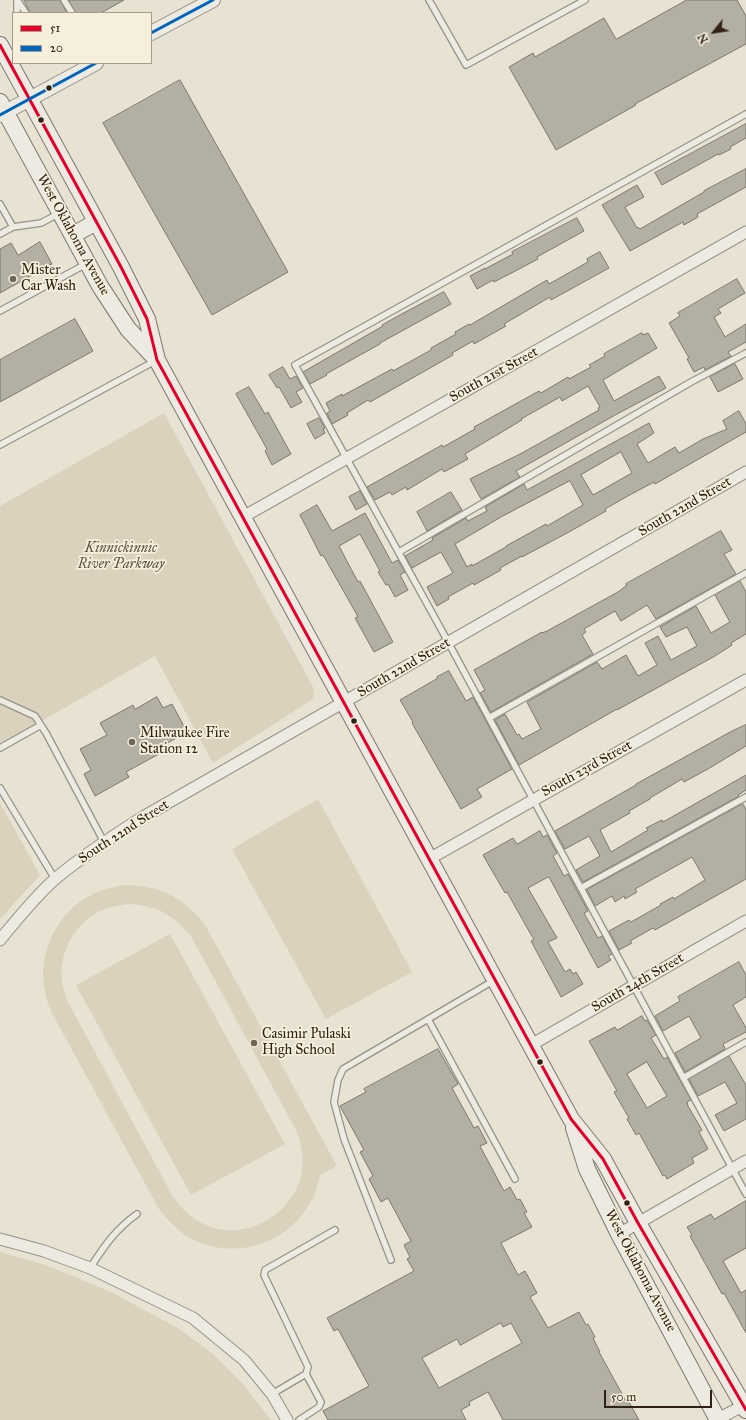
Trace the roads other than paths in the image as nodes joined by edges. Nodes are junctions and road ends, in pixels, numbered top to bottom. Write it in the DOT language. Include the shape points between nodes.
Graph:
graph roads {
  1 [pos="17,0"];
  2 [pos="64,0"];
  3 [pos="212,0"];
  4 [pos="429,0"];
  5 [pos="585,0"];
  6 [pos="17,12"];
  7 [pos="25,12"];
  8 [pos="71,12"];
  9 [pos="152,32"];
  10 [pos="0,45"];
  11 [pos="91,64"];
  12 [pos="30,99"];
  13 [pos="2,110"];
  14 [pos="746,114"];
  15 [pos="0,204"];
  16 [pos="60,213"];
  17 [pos="96,222"];
  18 [pos="13,227"];
  19 [pos="746,232"];
  20 [pos="0,234"];
  21 [pos="72,236"];
  22 [pos="88,263"];
  23 [pos="0,311"];
  24 [pos="746,353"];
  25 [pos="157,360"];
  26 [pos="0,445"];
  27 [pos="347,458"];
  28 [pos="745,476"];
  29 [pos="243,517"];
  30 [pos="398,552"];
  31 [pos="746,573"];
  32 [pos="448,643"];
  33 [pos="746,680"];
  34 [pos="0,700"];
  35 [pos="344,703"];
  36 [pos="489,718"];
  37 [pos="41,725"];
  38 [pos="0,748"];
  39 [pos="0,788"];
  40 [pos="746,797"];
  41 [pos="533,799"];
  42 [pos="104,842"];
  43 [pos="429,859"];
  44 [pos="55,879"];
  45 [pos="581,888"];
  46 [pos="746,921"];
  47 [pos="0,940"];
  48 [pos="495,980"];
  49 [pos="633,985"];
  50 [pos="428,1019"];
  51 [pos="746,1042"];
  52 [pos="531,1045"];
  53 [pos="683,1078"];
  54 [pos="571,1119"];
  55 [pos="746,1161"];
  56 [pos="732,1169"];
  57 [pos="515,1178"];
  58 [pos="746,1194"];
  59 [pos="137,1214"];
  60 [pos="638,1223"];
  61 [pos="334,1230"];
  62 [pos="619,1234"];
  63 [pos="0,1239"];
  64 [pos="391,1260"];
  65 [pos="90,1268"];
  66 [pos="306,1374"];
  67 [pos="272,1394"];
  68 [pos="745,1406"];
  69 [pos="287,1420"];
  70 [pos="299,1420"];
  71 [pos="718,1420"];
  1 -- 6 [label="lane"];
  1 -- 7 [label="lane"];
  2 -- 8 [label="lane"];
  3 -- 9 [label="street"];
  4 -- 5 [label="lane" via="466,65"];
  10 -- 12 [label="main road, West Oklahoma Avenue"];
  11 -- 12 [label="street"];
  12 -- 13 [label="street"];
  12 -- 17 [label="main road, West Oklahoma Avenue"];
  13 -- 16 [label="main road, West Oklahoma Avenue"];
  14 -- 27 [label="lane" via="295,365"];
  15 -- 18 [label="lane"];
  16 -- 18 [label="lane" via="41,223"];
  16 -- 21 [label="main road, West Oklahoma Avenue"];
  17 -- 21 [label="main road"];
  17 -- 25 [label="main road, West Oklahoma Avenue" via="147,319"];
  18 -- 20 [label="lane"];
  19 -- 27 [label="street, South 21st Street"];
  21 -- 22 [label="main road, West Oklahoma Avenue"];
  22 -- 23 [label="lane"];
  22 -- 25 [label="main road, West Oklahoma Avenue" via="128,329"];
  24 -- 30 [label="lane" via="691,382"];
  25 -- 26 [label="lane"];
  25 -- 29 [label="main road, West Oklahoma Avenue"];
  27 -- 29 [label="street, South 21st Street"];
  27 -- 30 [label="lane"];
  28 -- 32 [label="street, South 22nd Street"];
  29 -- 35 [label="main road, West Oklahoma Avenue"];
  30 -- 32 [label="lane"];
  31 -- 36 [label="lane"];
  32 -- 35 [label="street, South 22nd Street"];
  32 -- 36 [label="lane"];
  33 -- 41 [label="street, South 23rd Street"];
  34 -- 37 [label="lane" via="35,716"];
  35 -- 42 [label="street, South 22nd Street" via="149,813"];
  35 -- 43 [label="main road, West Oklahoma Avenue"];
  36 -- 41 [label="lane"];
  37 -- 38 [label="lane"];
  37 -- 42 [label="lane"];
  39 -- 44 [label="lane"];
  40 -- 45 [label="lane"];
  41 -- 43 [label="street, South 23rd Street"];
  41 -- 45 [label="lane"];
  42 -- 44 [label="street, South 22nd Street"];
  43 -- 48 [label="main road, West Oklahoma Avenue"];
  44 -- 47 [label="street, South 22nd Street"];
  45 -- 49 [label="lane"];
  46 -- 49 [label="street, South 24th Street"];
  48 -- 50 [label="lane"];
  48 -- 52 [label="main road, West Oklahoma Avenue"];
  49 -- 52 [label="street, South 24th Street"];
  49 -- 53 [label="lane"];
  50 -- 57 [label="lane"];
  50 -- 64 [label="lane" via="343,1069 334,1102 344,1140"];
  51 -- 53 [label="lane"];
  52 -- 54 [label="main road, West Oklahoma Avenue"];
  53 -- 56 [label="lane"];
  54 -- 60 [label="main road, West Oklahoma Avenue" via="603,1159"];
  54 -- 62 [label="main road, West Oklahoma Avenue" via="587,1169"];
  55 -- 56 [label="street"];
  56 -- 58 [label="lane"];
  56 -- 60 [label="street"];
  59 -- 65 [label="lane" via="113,1234"];
  60 -- 62 [label="street"];
  60 -- 68 [label="main road, West Oklahoma Avenue"];
  61 -- 66 [label="lane" via="265,1270 264,1275 308,1367"];
  62 -- 71 [label="main road, West Oklahoma Avenue"];
  63 -- 65 [label="street" via="44,1251"];
  65 -- 67 [label="street" via="193,1318 244,1360"];
  66 -- 67 [label="lane"];
  66 -- 70 [label="lane" via="321,1402 319,1407"];
  67 -- 69 [label="street"];
  68 -- 71 [label="street"];
}
